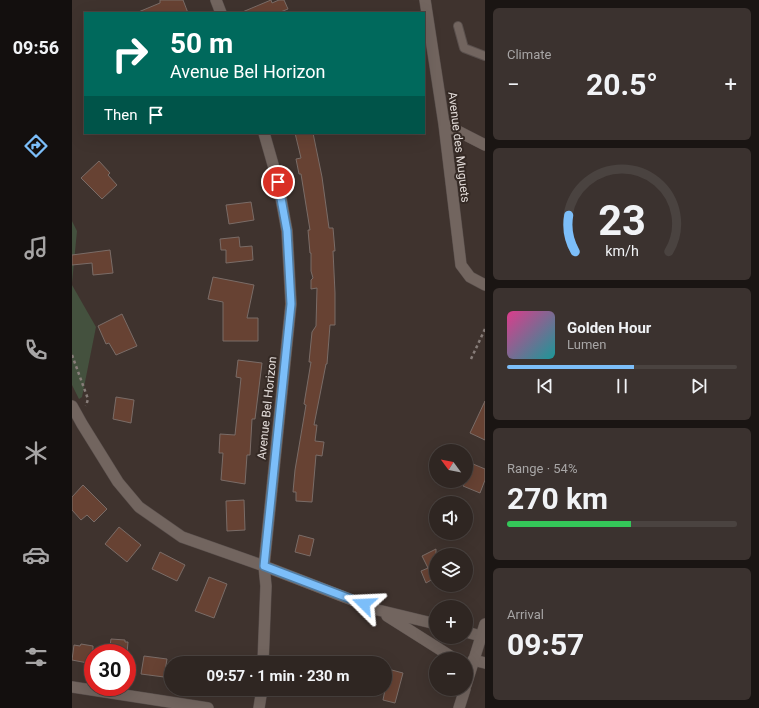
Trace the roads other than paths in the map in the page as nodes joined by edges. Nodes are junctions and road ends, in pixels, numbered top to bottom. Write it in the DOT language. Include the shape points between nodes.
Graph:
graph roads {
  1 [pos="216,0"];
  2 [pos="425,0"];
  3 [pos="221,12"];
  4 [pos="458,26"];
  5 [pos="485,56"];
  6 [pos="444,124"];
  7 [pos="264,134"];
  8 [pos="485,145"];
  9 [pos="485,285"];
  10 [pos="72,406"];
  11 [pos="264,566"];
  12 [pos="378,610"];
  13 [pos="429,622"];
  14 [pos="485,624"];
  15 [pos="473,634"];
  16 [pos="481,636"];
  17 [pos="445,652"];
  18 [pos="263,656"];
  19 [pos="473,657"];
  20 [pos="485,663"];
  21 [pos="473,665"];
  22 [pos="72,687"];
  23 [pos="261,696"];
  24 [pos="463,696"];
  25 [pos="208,708"];
  26 [pos="260,708"];
  27 [pos="459,708"];
  1 -- 3 [label="street"];
  2 -- 6 [label="street, Avenue des Muguets"];
  4 -- 5 [label="lane" via="464,48"];
  6 -- 8 [label="street"];
  6 -- 9 [label="street, Avenue des Muguets" via="461,265 470,277"];
  7 -- 11 [label="street, Avenue Bel Horizon" via="278,182 287,231 291,304"];
  10 -- 11 [label="street" via="118,482 140,506 182,537"];
  11 -- 12 [label="street"];
  11 -- 18 [label="street, Avenue Bel Horizon" via="266,586"];
  12 -- 13 [label="street"];
  12 -- 17 [label="street"];
  14 -- 16 [label="street"];
  15 -- 16 [label="street"];
  16 -- 19 [label="street"];
  20 -- 21 [label="street"];
  22 -- 25 [label="street"];
  23 -- 26 [label="street"];
  24 -- 27 [label="street"];
}
